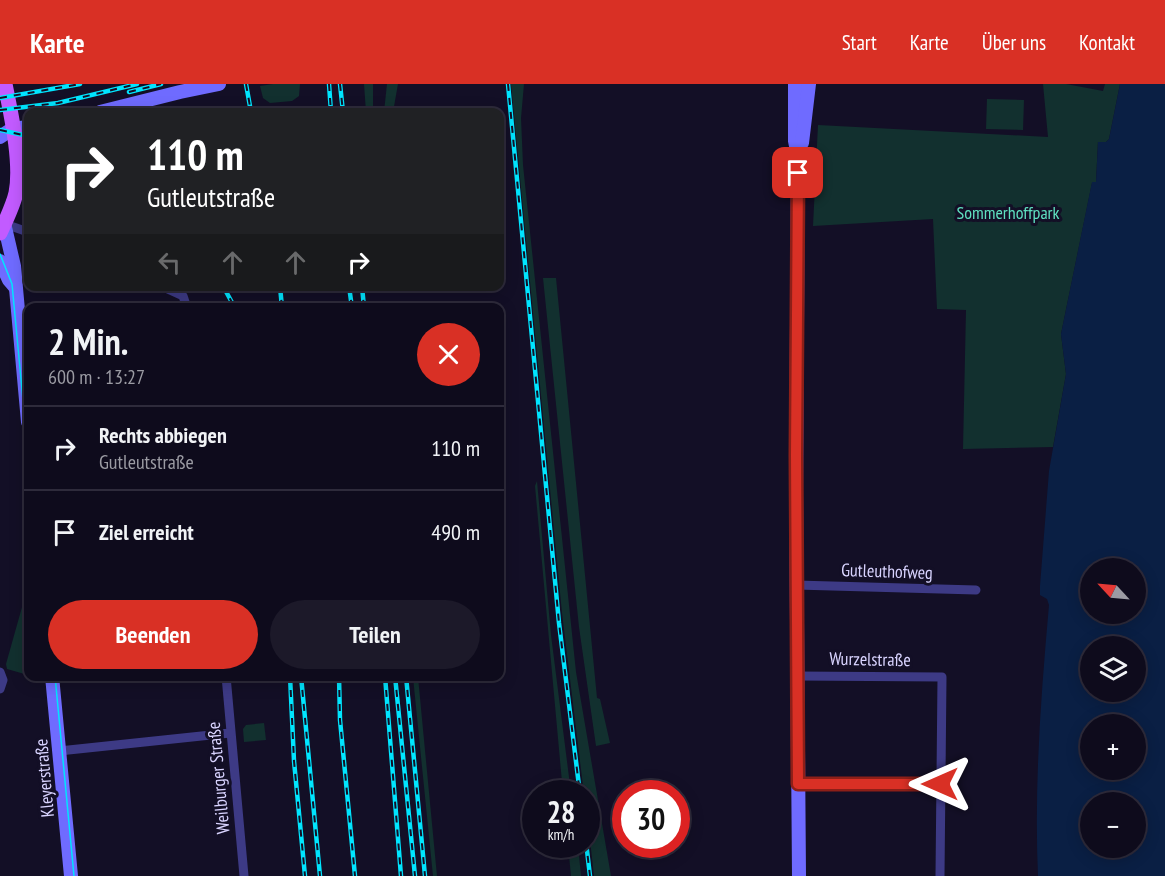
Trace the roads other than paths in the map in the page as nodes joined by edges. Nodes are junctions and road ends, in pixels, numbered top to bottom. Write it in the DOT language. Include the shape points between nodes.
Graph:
graph roads {
  1 [pos="5,84"];
  2 [pos="219,84"];
  3 [pos="809,84"];
  4 [pos="798,98"];
  5 [pos="117,108"];
  6 [pos="24,128"];
  7 [pos="6,133"];
  8 [pos="24,147"];
  9 [pos="17,163"];
  10 [pos="1,226"];
  11 [pos="24,231"];
  12 [pos="0,261"];
  13 [pos="8,282"];
  14 [pos="172,291"];
  15 [pos="186,303"];
  16 [pos="24,394"];
  17 [pos="796,585"];
  18 [pos="976,591"];
  19 [pos="1,673"];
  20 [pos="797,676"];
  21 [pos="52,681"];
  22 [pos="226,681"];
  23 [pos="0,689"];
  24 [pos="230,733"];
  25 [pos="59,751"];
  26 [pos="798,784"];
  27 [pos="940,784"];
  28 [pos="71,876"];
  29 [pos="244,876"];
  30 [pos="799,876"];
  31 [pos="940,876"];
  1 -- 7 [label="main road"];
  2 -- 5 [label="main road"];
  3 -- 4 [label="main road"];
  4 -- 17 [label="main road"];
  6 -- 7 [label="main road"];
  7 -- 9 [label="main road"];
  8 -- 9 [label="main road"];
  9 -- 10 [label="main road" via="16,193"];
  10 -- 11 [label="street"];
  10 -- 13 [label="main road" via="15,266"];
  12 -- 13 [label="main road"];
  13 -- 16 [label="main road"];
  14 -- 15 [label="street" via="183,296"];
  17 -- 18 [label="street, Gutleuthofweg"];
  17 -- 20 [label="main road"];
  19 -- 23 [label="street"];
  20 -- 26 [label="main road"];
  20 -- 27 [label="street, Wurzelstraße" via="942,677"];
  21 -- 25 [label="main road, Kleyerstraße"];
  22 -- 24 [label="street, Weilburger Straße"];
  24 -- 25 [label="street"];
  24 -- 29 [label="street, Weilburger Straße"];
  25 -- 28 [label="main road, Kleyerstraße"];
  26 -- 27 [label="street"];
  26 -- 30 [label="main road"];
  27 -- 31 [label="street"];
}
